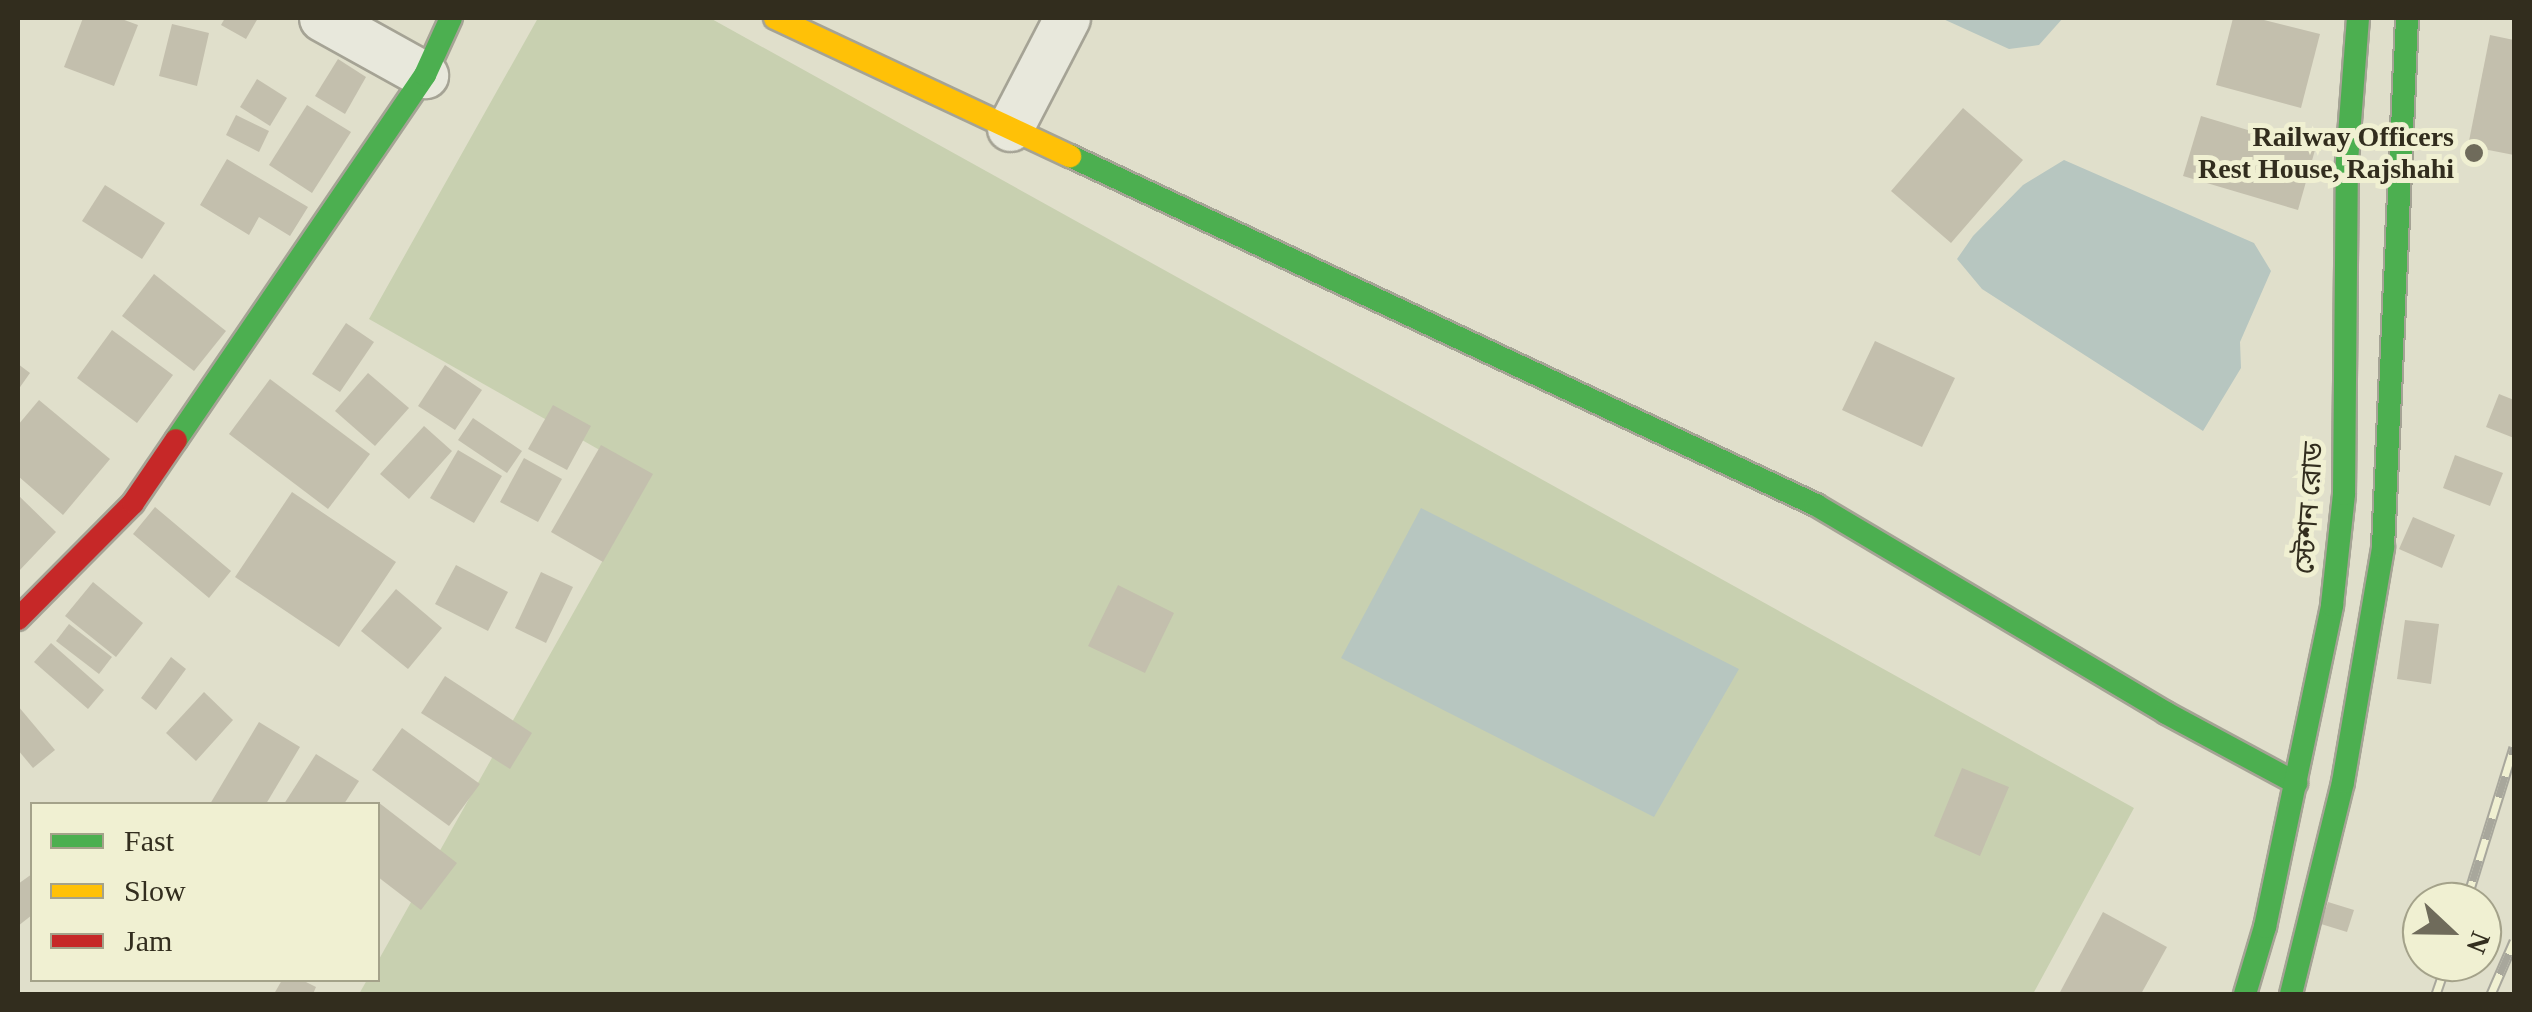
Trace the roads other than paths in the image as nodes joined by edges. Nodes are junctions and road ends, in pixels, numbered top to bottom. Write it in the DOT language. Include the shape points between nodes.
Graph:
graph roads {
  1 [pos="322,18"];
  2 [pos="451,18"];
  3 [pos="774,18"];
  4 [pos="1067,18"];
  5 [pos="2358,18"];
  6 [pos="2407,18"];
  7 [pos="425,76"];
  8 [pos="1010,128"];
  9 [pos="18,619"];
  10 [pos="2296,783"];
  11 [pos="2245,994"];
  12 [pos="2291,994"];
  1 -- 7 [label="street"];
  2 -- 7 [label="street"];
  3 -- 8 [label="street"];
  4 -- 8 [label="street"];
  5 -- 10 [label="street, স্টেশন রোড" via="2347,161 2344,494 2332,605"];
  6 -- 12 [label="street" via="2383,547 2343,782"];
  7 -- 9 [label="street" via="133,503"];
  8 -- 10 [label="street" via="1816,505"];
  10 -- 11 [label="street, স্টেশন রোড"];
}
